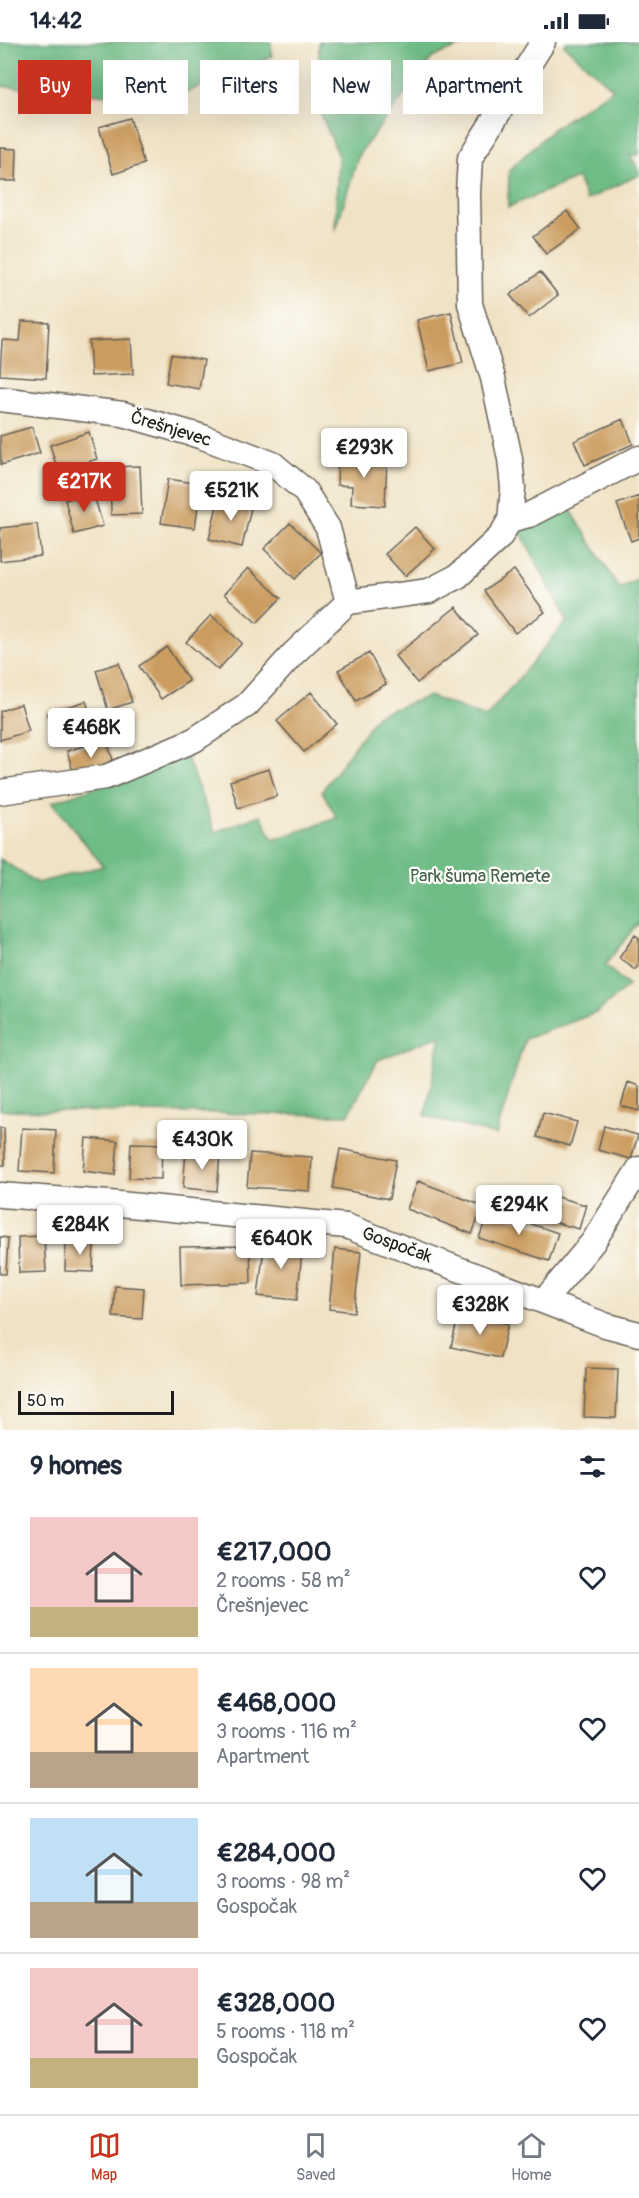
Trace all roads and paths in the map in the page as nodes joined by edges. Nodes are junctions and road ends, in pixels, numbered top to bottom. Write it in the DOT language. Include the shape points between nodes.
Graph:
graph roads {
  1 [pos="543,42"];
  2 [pos="0,399"];
  3 [pos="639,458"];
  4 [pos="510,520"];
  5 [pos="348,602"];
  6 [pos="0,792"];
  7 [pos="639,1169"];
  8 [pos="0,1195"];
  9 [pos="544,1301"];
  10 [pos="639,1334"];
  1 -- 4 [label="street" via="470,158 470,304 494,378 510,459"];
  2 -- 5 [label="street, Črešnjevec" via="123,414 203,437 273,464 304,490 327,528"];
  3 -- 4 [label="street"];
  4 -- 5 [label="street" via="500,537 458,576 429,591"];
  5 -- 6 [label="street" via="247,705 194,740 106,777"];
  7 -- 9 [label="street" via="593,1242"];
  8 -- 9 [label="street, Gospočak" via="346,1226"];
  9 -- 10 [label="street, Gospočak"];
}
